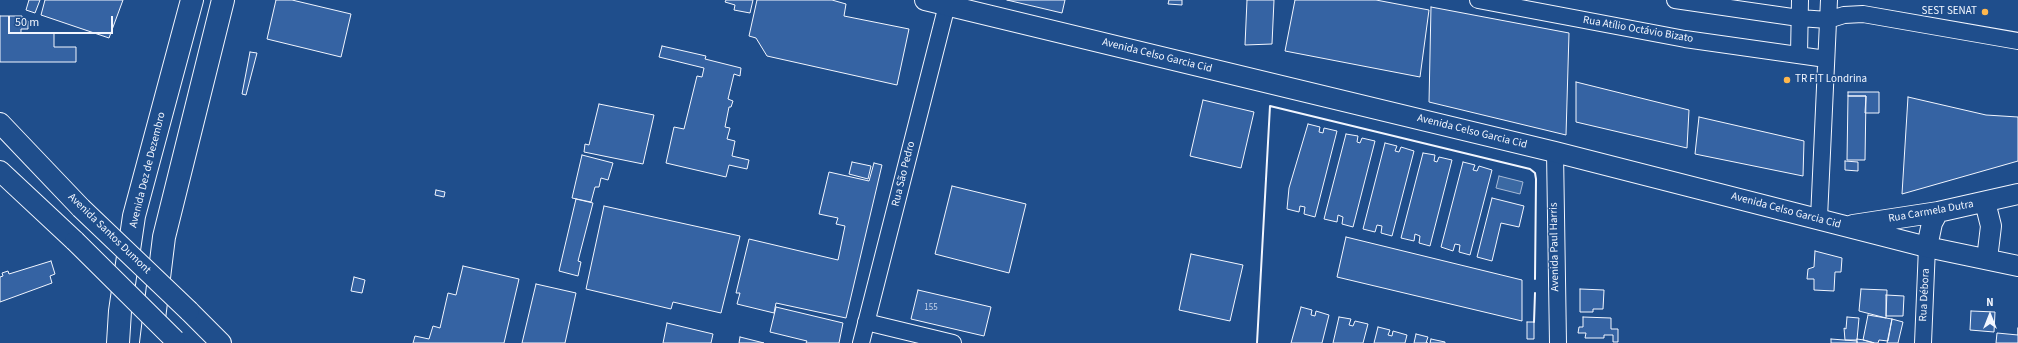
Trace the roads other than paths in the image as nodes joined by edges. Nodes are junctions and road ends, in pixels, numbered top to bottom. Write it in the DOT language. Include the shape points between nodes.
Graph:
graph roads {
  1 [pos="192,0"];
  2 [pos="223,0"];
  3 [pos="925,0"];
  4 [pos="1478,0"];
  5 [pos="1675,0"];
  6 [pos="1800,0"];
  7 [pos="1829,0"];
  8 [pos="947,5"];
  9 [pos="1799,18"];
  10 [pos="1828,20"];
  11 [pos="2018,41"];
  12 [pos="1799,55"];
  13 [pos="1826,59"];
  14 [pos="0,123"];
  15 [pos="1555,152"];
  16 [pos="0,171"];
  17 [pos="2018,194"];
  18 [pos="1985,202"];
  19 [pos="1938,212"];
  20 [pos="1819,218"];
  21 [pos="1843,226"];
  22 [pos="1927,247"];
  23 [pos="1987,259"];
  24 [pos="2018,266"];
  25 [pos="866,322"];
  26 [pos="177,342"];
  27 [pos="118,343"];
  28 [pos="151,343"];
  29 [pos="221,343"];
  30 [pos="861,343"];
  31 [pos="953,343"];
  32 [pos="1558,343"];
  33 [pos="1923,343"];
  1 -- 27 [label="highway, Avenida Dez de Dezembro" via="134,216 120,311"];
  2 -- 28 [label="highway" via="164,237"];
  3 -- 8 [label="main road, Avenida Celso Garcia Cid"];
  4 -- 12 [label="street, Rua Atílio Octávio Bizato" via="1685,39"];
  5 -- 9 [label="street"];
  6 -- 9 [label="street"];
  7 -- 10 [label="street"];
  8 -- 15 [label="main road, Avenida Celso Garcia Cid"];
  8 -- 25 [label="street, Rua São Pedro"];
  9 -- 10 [label="street"];
  9 -- 12 [label="street"];
  10 -- 11 [label="street" via="1844,15 1863,14"];
  10 -- 13 [label="street"];
  12 -- 13 [label="street, Rua Atílio Octávio Bizato"];
  13 -- 20 [label="street"];
  14 -- 29 [label="main road, Avenida Santos Dumont, bridge" via="81,208"];
  15 -- 20 [label="main road, Avenida Celso Garcia Cid"];
  15 -- 32 [label="street, Avenida Paul Harris"];
  16 -- 26 [label="main road, bridge"];
  17 -- 18 [label="main road, Rua Carmela Dutra"];
  18 -- 19 [label="main road, Rua Carmela Dutra"];
  18 -- 23 [label="main road" via="1991,226"];
  19 -- 21 [label="main road, Rua Carmela Dutra"];
  19 -- 22 [label="main road" via="1932,223"];
  20 -- 21 [label="main road, Avenida Celso Garcia Cid"];
  21 -- 22 [label="main road, Avenida Celso Garcia Cid"];
  22 -- 23 [label="main road, Avenida Celso Garcia Cid"];
  22 -- 33 [label="street, Rua Débora"];
  23 -- 24 [label="main road, Avenida Celso Garcia Cid"];
  25 -- 30 [label="street, Rua São Pedro"];
  25 -- 31 [label="street"];
}
